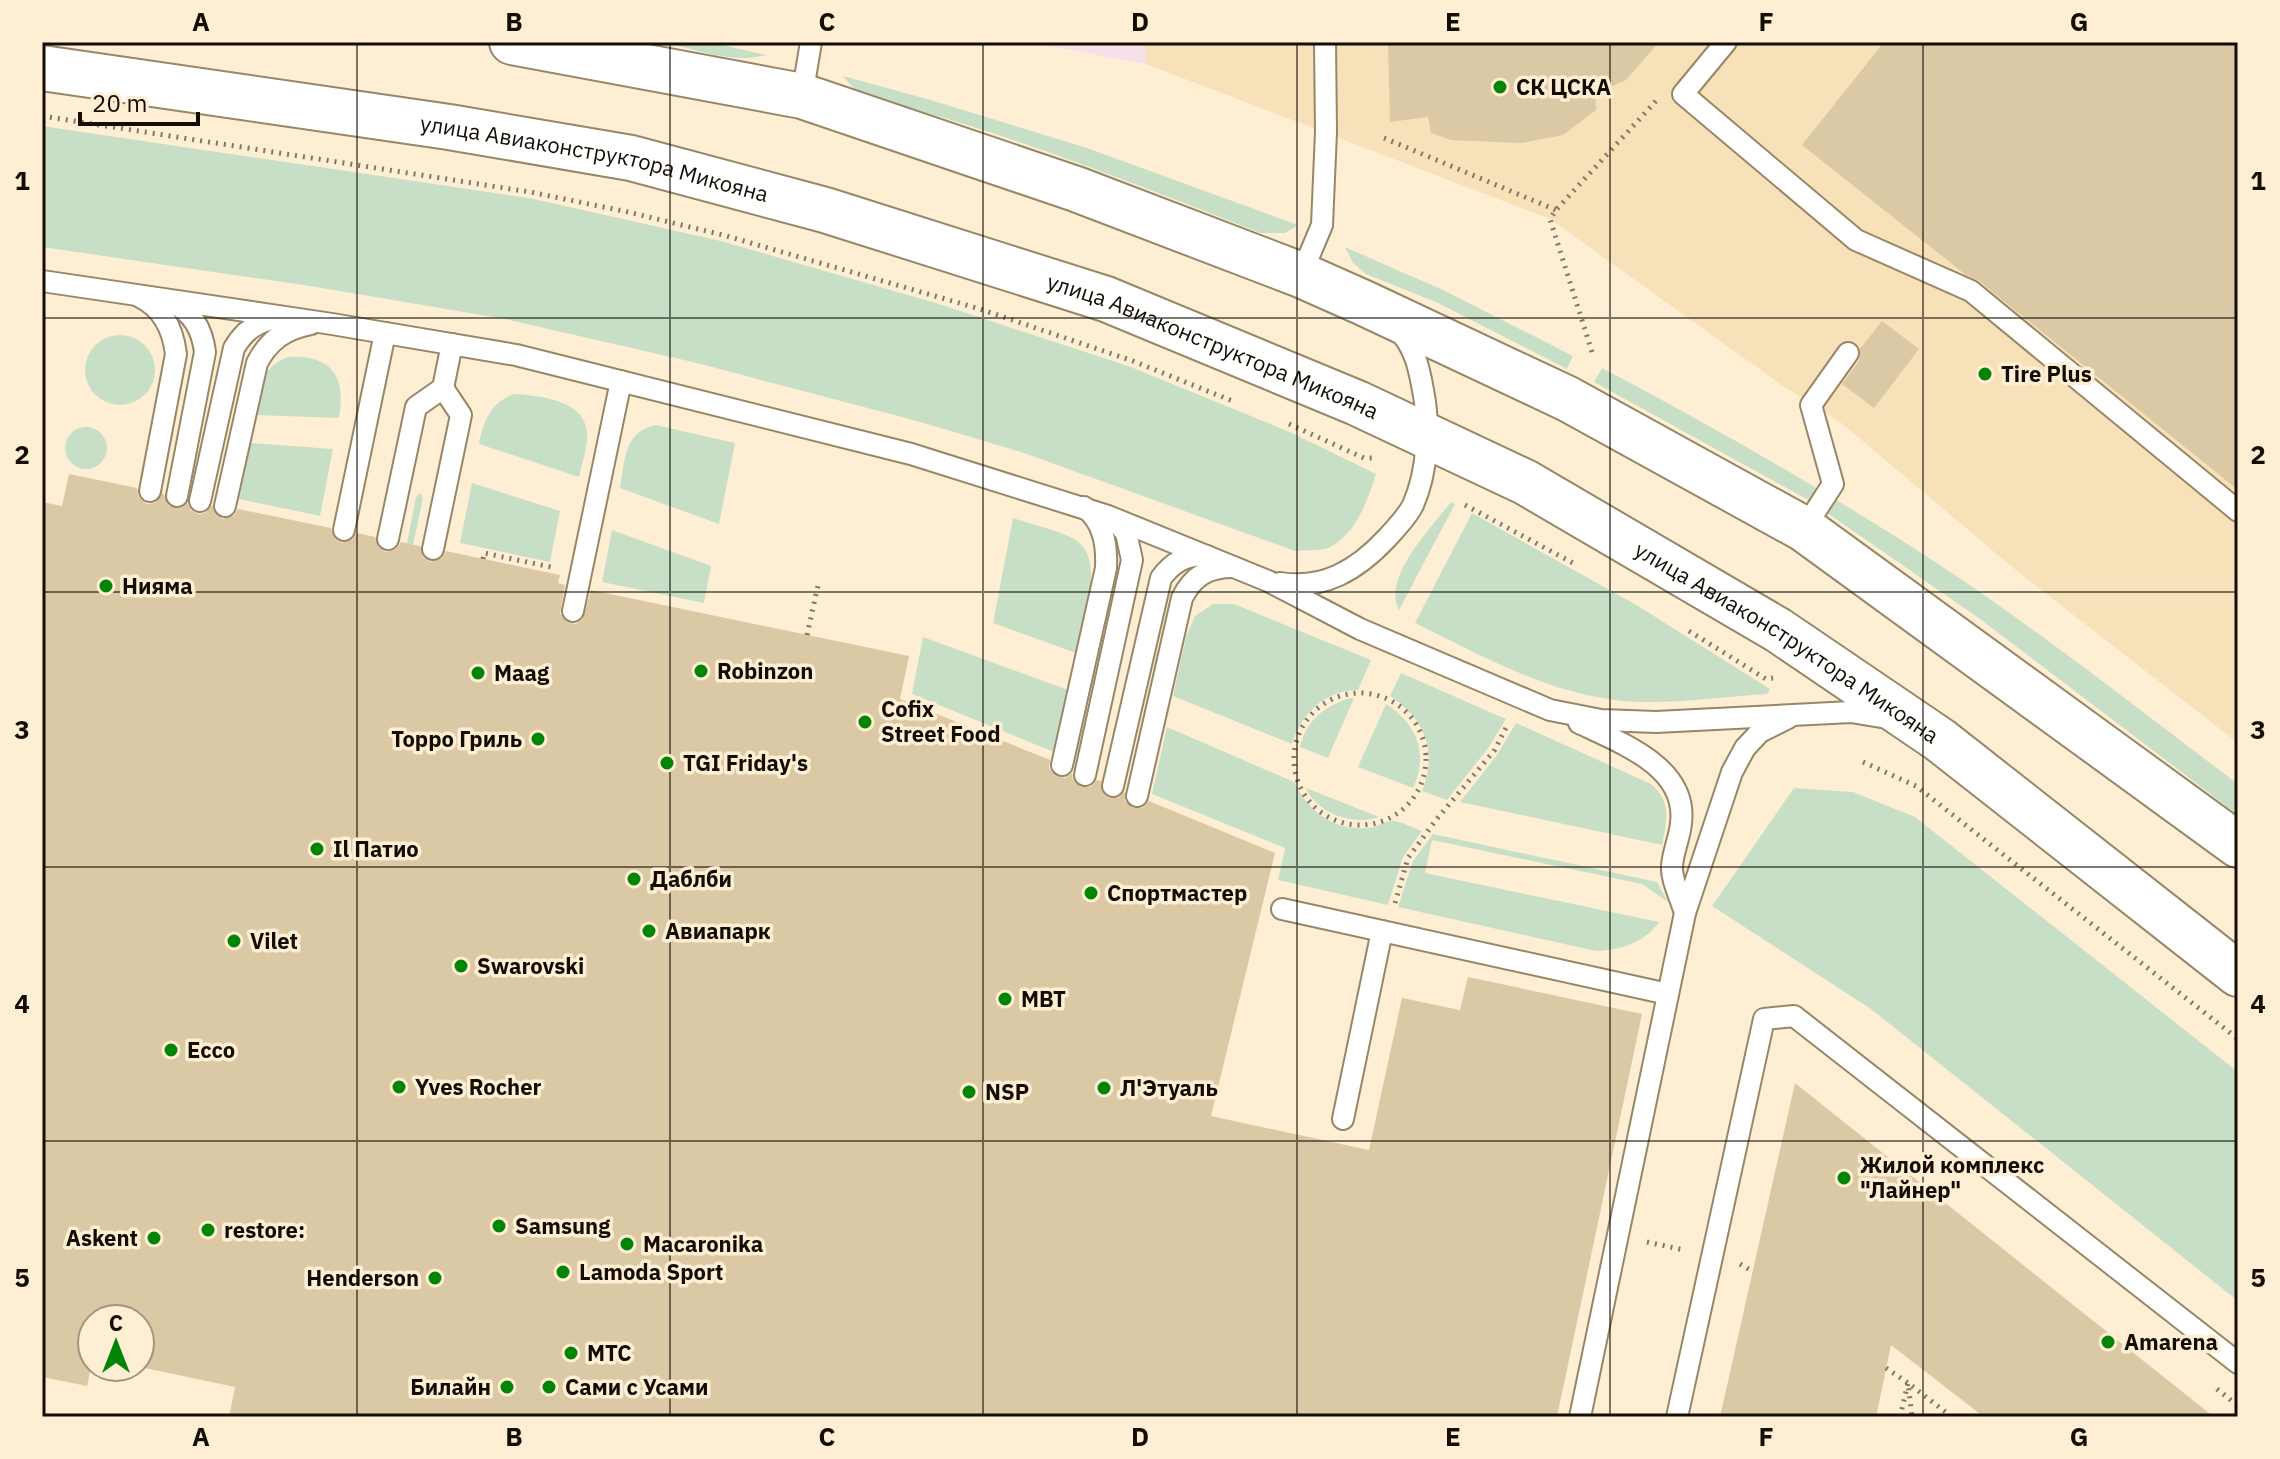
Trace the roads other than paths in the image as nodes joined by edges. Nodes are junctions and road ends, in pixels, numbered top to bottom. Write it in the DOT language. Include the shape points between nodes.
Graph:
graph roads {
  1 [pos="512,42"];
  2 [pos="811,42"];
  3 [pos="1325,42"];
  4 [pos="1726,42"];
  5 [pos="42,68"];
  6 [pos="802,96"];
  7 [pos="1301,275"];
  8 [pos="42,281"];
  9 [pos="124,293"];
  10 [pos="160,298"];
  11 [pos="1364,303"];
  12 [pos="297,319"];
  13 [pos="332,324"];
  14 [pos="385,333"];
  15 [pos="452,344"];
  16 [pos="1848,353"];
  17 [pos="621,381"];
  18 [pos="443,388"];
  19 [pos="1427,435"];
  20 [pos="150,491"];
  21 [pos="177,496"];
  22 [pos="200,501"];
  23 [pos="1080,505"];
  24 [pos="225,506"];
  25 [pos="2238,511"];
  26 [pos="1108,516"];
  27 [pos="1804,529"];
  28 [pos="344,530"];
  29 [pos="388,539"];
  30 [pos="433,549"];
  31 [pos="1208,556"];
  32 [pos="1243,570"];
  33 [pos="1268,581"];
  34 [pos="573,611"];
  35 [pos="1550,710"];
  36 [pos="1801,715"];
  37 [pos="1940,740"];
  38 [pos="1062,765"];
  39 [pos="1085,775"];
  40 [pos="1113,786"];
  41 [pos="1137,796"];
  42 [pos="2238,845"];
  43 [pos="1282,909"];
  44 [pos="1685,913"];
  45 [pos="1382,931"];
  46 [pos="2238,974"];
  47 [pos="1668,994"];
  48 [pos="1343,1119"];
  49 [pos="2238,1363"];
  50 [pos="1580,1417"];
  51 [pos="1677,1417"];
  1 -- 6 [label="street"];
  2 -- 6 [label="lane"];
  3 -- 7 [label="lane" via="1322,225"];
  4 -- 25 [label="lane" via="1683,94 1856,240 1971,291"];
  5 -- 19 [label="street, улица Авиаконструктора Микояна" via="449,127 616,156 750,190 1106,299"];
  6 -- 7 [label="street" via="1076,189"];
  7 -- 11 [label="street"];
  8 -- 9 [label="lane"];
  9 -- 10 [label="lane"];
  9 -- 20 [label="lane" via="148,301 165,319 176,354"];
  10 -- 12 [label="lane"];
  10 -- 21 [label="lane" via="188,312 201,330 205,352"];
  11 -- 19 [label="lane" via="1408,340 1419,367"];
  11 -- 27 [label="street" via="1568,399"];
  12 -- 13 [label="lane"];
  12 -- 22 [label="lane" via="263,321 247,330 234,348"];
  13 -- 14 [label="lane"];
  13 -- 24 [label="lane" via="292,328 263,351"];
  14 -- 15 [label="lane"];
  14 -- 28 [label="lane"];
  15 -- 17 [label="lane"];
  15 -- 18 [label="lane"];
  16 -- 27 [label="lane" via="1811,405 1833,484"];
  17 -- 23 [label="lane" via="911,454"];
  17 -- 34 [label="lane"];
  18 -- 29 [label="lane" via="416,407"];
  18 -- 30 [label="lane" via="461,415"];
  19 -- 33 [label="lane" via="1413,505 1378,548 1329,581"];
  19 -- 37 [label="street, улица Авиаконструктора Микояна" via="1525,482 1778,630"];
  23 -- 26 [label="lane"];
  23 -- 38 [label="lane" via="1100,526 1106,568"];
  26 -- 31 [label="lane"];
  26 -- 39 [label="lane" via="1126,533 1132,560"];
  27 -- 42 [label="street"];
  31 -- 32 [label="lane"];
  31 -- 40 [label="lane" via="1186,558 1161,578"];
  32 -- 33 [label="lane"];
  32 -- 41 [label="lane" via="1209,570 1193,580 1182,598"];
  33 -- 35 [label="lane" via="1360,629"];
  35 -- 36 [label="lane" via="1601,720 1656,722"];
  35 -- 44 [label="lane" via="1625,746 1673,780 1681,798 1681,822 1671,868"];
  36 -- 37 [label="lane" via="1851,712 1885,717"];
  36 -- 44 [label="lane" via="1760,732 1745,748 1732,772"];
  37 -- 46 [label="street, улица Авиаконструктора Микояна"];
  43 -- 45 [label="lane"];
  44 -- 47 [label="lane"];
  45 -- 47 [label="lane"];
  45 -- 48 [label="lane"];
  47 -- 50 [label="lane"];
  49 -- 51 [label="lane" via="1794,1016 1764,1019"];
}
